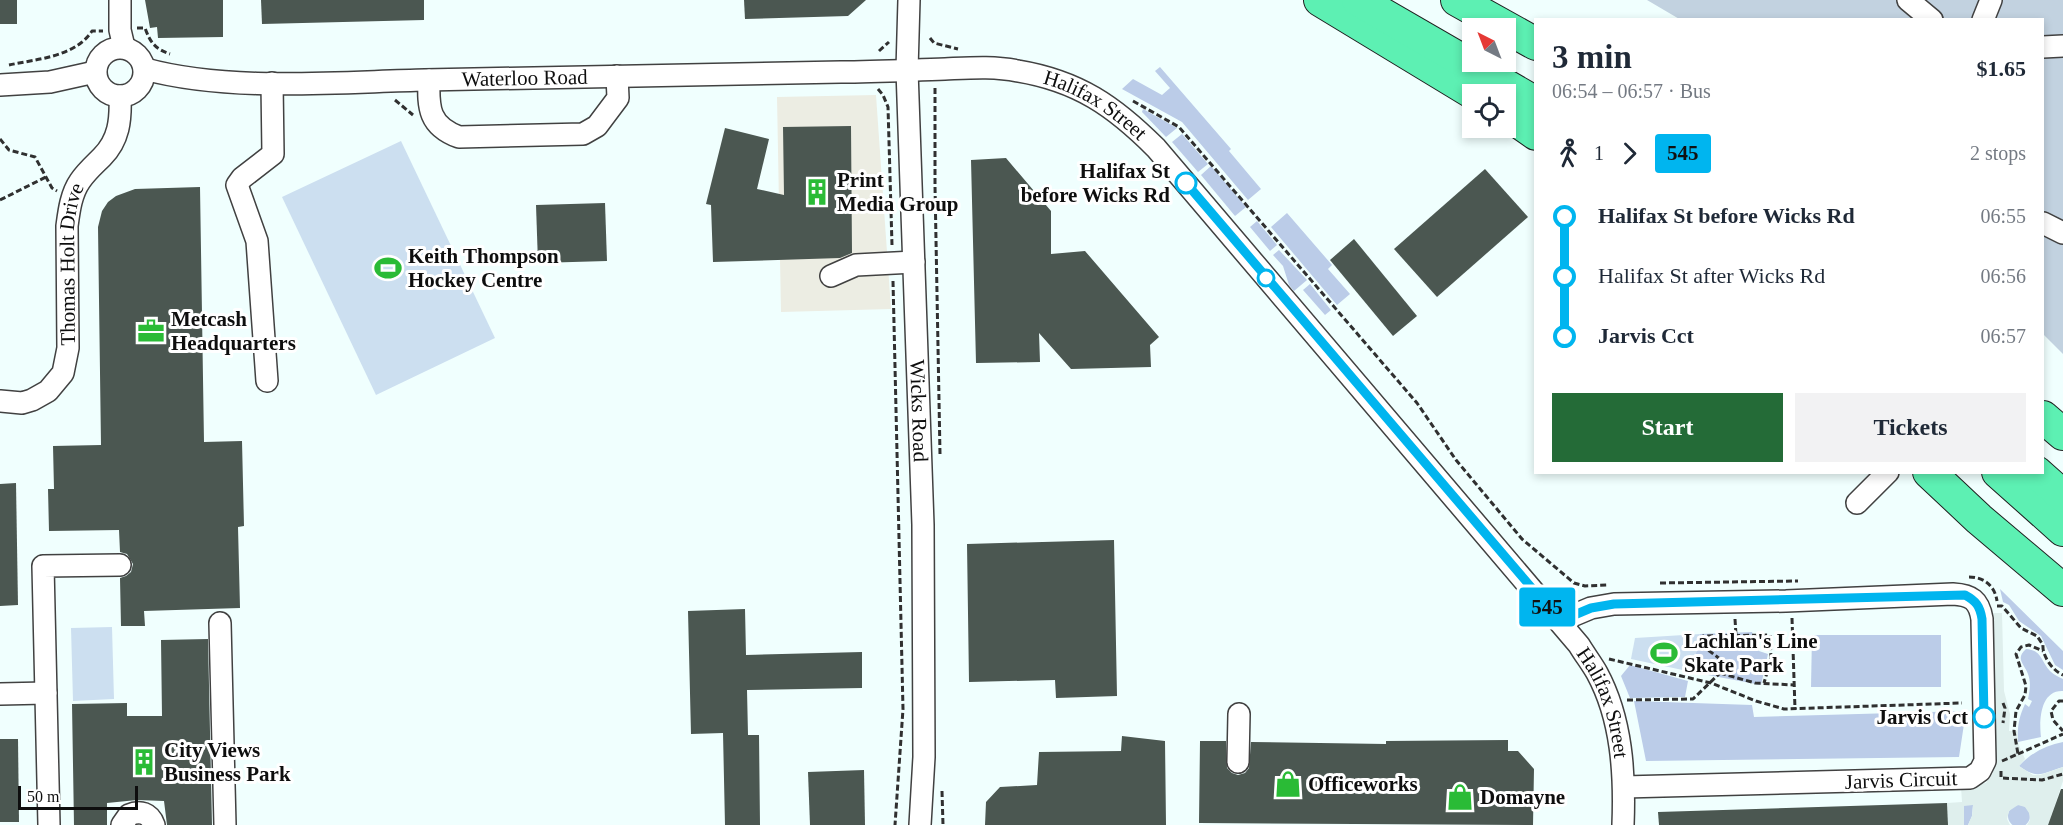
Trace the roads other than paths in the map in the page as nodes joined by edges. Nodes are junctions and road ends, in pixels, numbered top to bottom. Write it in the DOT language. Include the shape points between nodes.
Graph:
graph roads {
  1 [pos="120,0"];
  2 [pos="909,0"];
  3 [pos="1320,0"];
  4 [pos="1358,0"];
  5 [pos="1401,0"];
  6 [pos="1457,0"];
  7 [pos="1908,0"];
  8 [pos="1991,0"];
  9 [pos="1930,18"];
  10 [pos="1984,18"];
  11 [pos="1462,35"];
  12 [pos="1534,43"];
  13 [pos="2063,46"];
  14 [pos="124,47"];
  15 [pos="2044,47"];
  16 [pos="1516,65"];
  17 [pos="145,69"];
  18 [pos="907,70"];
  19 [pos="95,72"];
  20 [pos="618,76"];
  21 [pos="1534,76"];
  22 [pos="429,80"];
  23 [pos="272,83"];
  24 [pos="0,85"];
  25 [pos="1462,86"];
  26 [pos="120,96"];
  27 [pos="1534,102"];
  28 [pos="1516,120"];
  29 [pos="1534,133"];
  30 [pos="2044,224"];
  31 [pos="2063,233"];
  32 [pos="903,263"];
  33 [pos="831,276"];
  34 [pos="267,381"];
  35 [pos="0,401"];
  36 [pos="2044,418"];
  37 [pos="2063,434"];
  38 [pos="1886,474"];
  39 [pos="1931,474"];
  40 [pos="2000,474"];
  41 [pos="2038,474"];
  42 [pos="2063,496"];
  43 [pos="1857,503"];
  44 [pos="2063,530"];
  45 [pos="120,565"];
  46 [pos="2063,591"];
  47 [pos="1560,621"];
  48 [pos="220,623"];
  49 [pos="46,693"];
  50 [pos="0,694"];
  51 [pos="1239,714"];
  52 [pos="1238,762"];
  53 [pos="1624,787"];
  54 [pos="921,824"];
  55 [pos="49,825"];
  56 [pos="122,825"];
  57 [pos="154,825"];
  58 [pos="225,825"];
  59 [pos="1623,825"];
  1 -- 14 [label="street"];
  2 -- 18 [label="street, Wicks Road"];
  3 -- 25 [label="highway"];
  4 -- 27 [label="highway"];
  5 -- 11 [label="highway"];
  6 -- 12 [label="highway"];
  7 -- 9 [label="street"];
  8 -- 10 [label="street"];
  13 -- 15 [label="street"];
  14 -- 17 [label="street" via="138,54"];
  14 -- 19 [label="street" via="101,56"];
  16 -- 21 [label="highway"];
  17 -- 23 [label="street, Waterloo Road" via="171,76"];
  17 -- 26 [label="street" via="141,85"];
  18 -- 20 [label="street, Waterloo Road"];
  18 -- 32 [label="street, Wicks Road"];
  18 -- 47 [label="street, Halifax Street" via="1017,70 1076,88 1130,121"];
  19 -- 24 [label="street" via="50,82"];
  19 -- 26 [label="street" via="105,92"];
  20 -- 22 [label="street, Waterloo Road"];
  20 -- 22 [label="street" via="618,98 597,126 583,134 459,137 445,132 430,112"];
  22 -- 23 [label="street, Waterloo Road"];
  23 -- 34 [label="street" via="273,154 237,185 256,241"];
  26 -- 35 [label="street, Thomas Holt Drive" via="121,115 112,146 78,183 71,200 67,226 68,348 63,373 48,391 32,400"];
  28 -- 29 [label="highway"];
  30 -- 31 [label="street"];
  32 -- 33 [label="street" via="856,265"];
  32 -- 54 [label="street, Wicks Road" via="924,555"];
  36 -- 37 [label="highway"];
  38 -- 43 [label="street"];
  39 -- 46 [label="highway"];
  40 -- 44 [label="highway"];
  41 -- 42 [label="highway"];
  45 -- 49 [label="street" via="43,566"];
  47 -- 53 [label="street, Halifax Street" via="1597,674 1611,708"];
  47 -- 53 [label="street, Jarvis Circuit" via="1591,608 1614,604 1953,594 1965,595 1980,608 1985,761 1980,771 1970,777"];
  48 -- 58 [label="street"];
  49 -- 50 [label="street"];
  49 -- 55 [label="street"];
  51 -- 52 [label="street"];
  53 -- 59 [label="street, Halifax Street"];
  56 -- 57 [label="street" via="129,815 140,812"];
}
